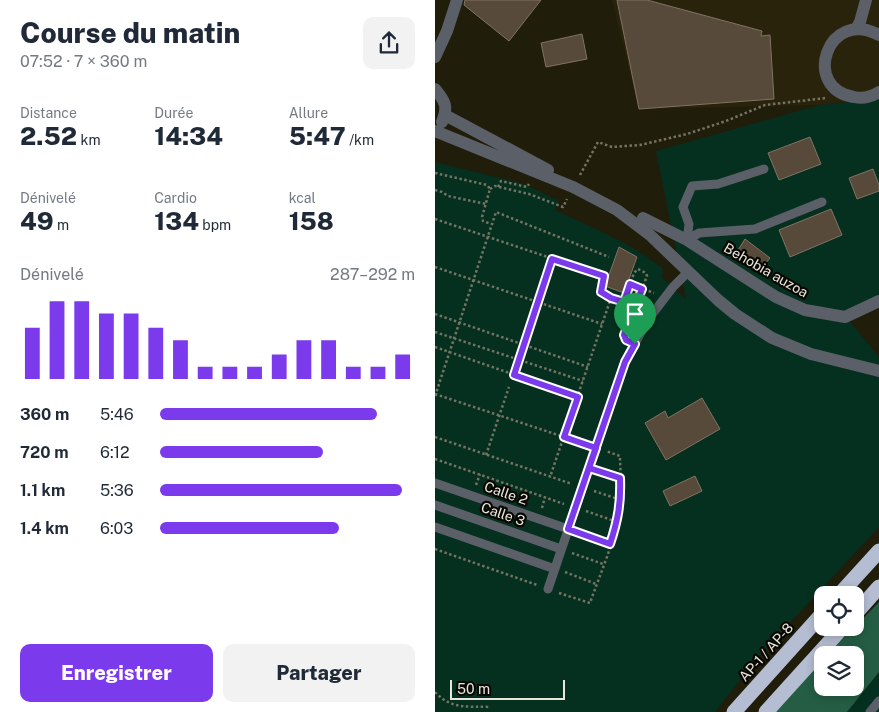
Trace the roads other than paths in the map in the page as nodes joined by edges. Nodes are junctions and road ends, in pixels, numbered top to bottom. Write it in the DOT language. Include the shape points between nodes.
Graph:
graph roads {
  1 [pos="457,0"];
  2 [pos="866,0"];
  3 [pos="856,29"];
  4 [pos="879,35"];
  5 [pos="435,56"];
  6 [pos="435,66"];
  7 [pos="435,89"];
  8 [pos="879,92"];
  9 [pos="445,115"];
  10 [pos="435,130"];
  11 [pos="764,169"];
  12 [pos="573,187"];
  13 [pos="822,202"];
  14 [pos="643,218"];
  15 [pos="687,240"];
  16 [pos="687,273"];
  17 [pos="879,301"];
  18 [pos="879,371"];
  19 [pos="435,483"];
  20 [pos="435,505"];
  21 [pos="435,527"];
  22 [pos="568,529"];
  23 [pos="561,549"];
  24 [pos="879,551"];
  25 [pos="555,569"];
  26 [pos="847,586"];
  27 [pos="879,587"];
  28 [pos="548,589"];
  29 [pos="864,604"];
  30 [pos="814,623"];
  31 [pos="835,636"];
  32 [pos="879,701"];
  33 [pos="734,712"];
  34 [pos="767,712"];
  35 [pos="870,712"];
  1 -- 5 [label="street"];
  2 -- 3 [label="street"];
  3 -- 4 [label="street"];
  3 -- 8 [label="street" via="838,36 825,55 829,82 845,96 862,98"];
  5 -- 6 [label="street"];
  7 -- 9 [label="street" via="443,98 447,110"];
  9 -- 10 [label="street"];
  9 -- 12 [label="street" via="540,165"];
  10 -- 12 [label="street"];
  11 -- 15 [label="lane" via="718,184 692,186 683,207 689,224"];
  12 -- 16 [label="street" via="617,210 650,235"];
  13 -- 15 [label="lane" via="755,229 699,233"];
  14 -- 15 [label="street, Behobia auzoa"];
  15 -- 17 [label="street, Behobia auzoa" via="776,297 805,310 845,317"];
  16 -- 18 [label="street" via="735,314 772,338 811,354"];
  16 -- 22 [label="lane" via="647,321 625,362"];
  19 -- 22 [label="lane, Calle 2"];
  20 -- 23 [label="lane, Calle 3"];
  21 -- 25 [label="lane"];
  22 -- 23 [label="lane"];
  23 -- 25 [label="lane"];
  24 -- 26 [label="highway"];
  25 -- 28 [label="lane"];
  27 -- 29 [label="highway"];
  30 -- 33 [label="highway, AP-1 / AP-8"];
  31 -- 34 [label="highway"];
  32 -- 35 [label="lane"];
}
